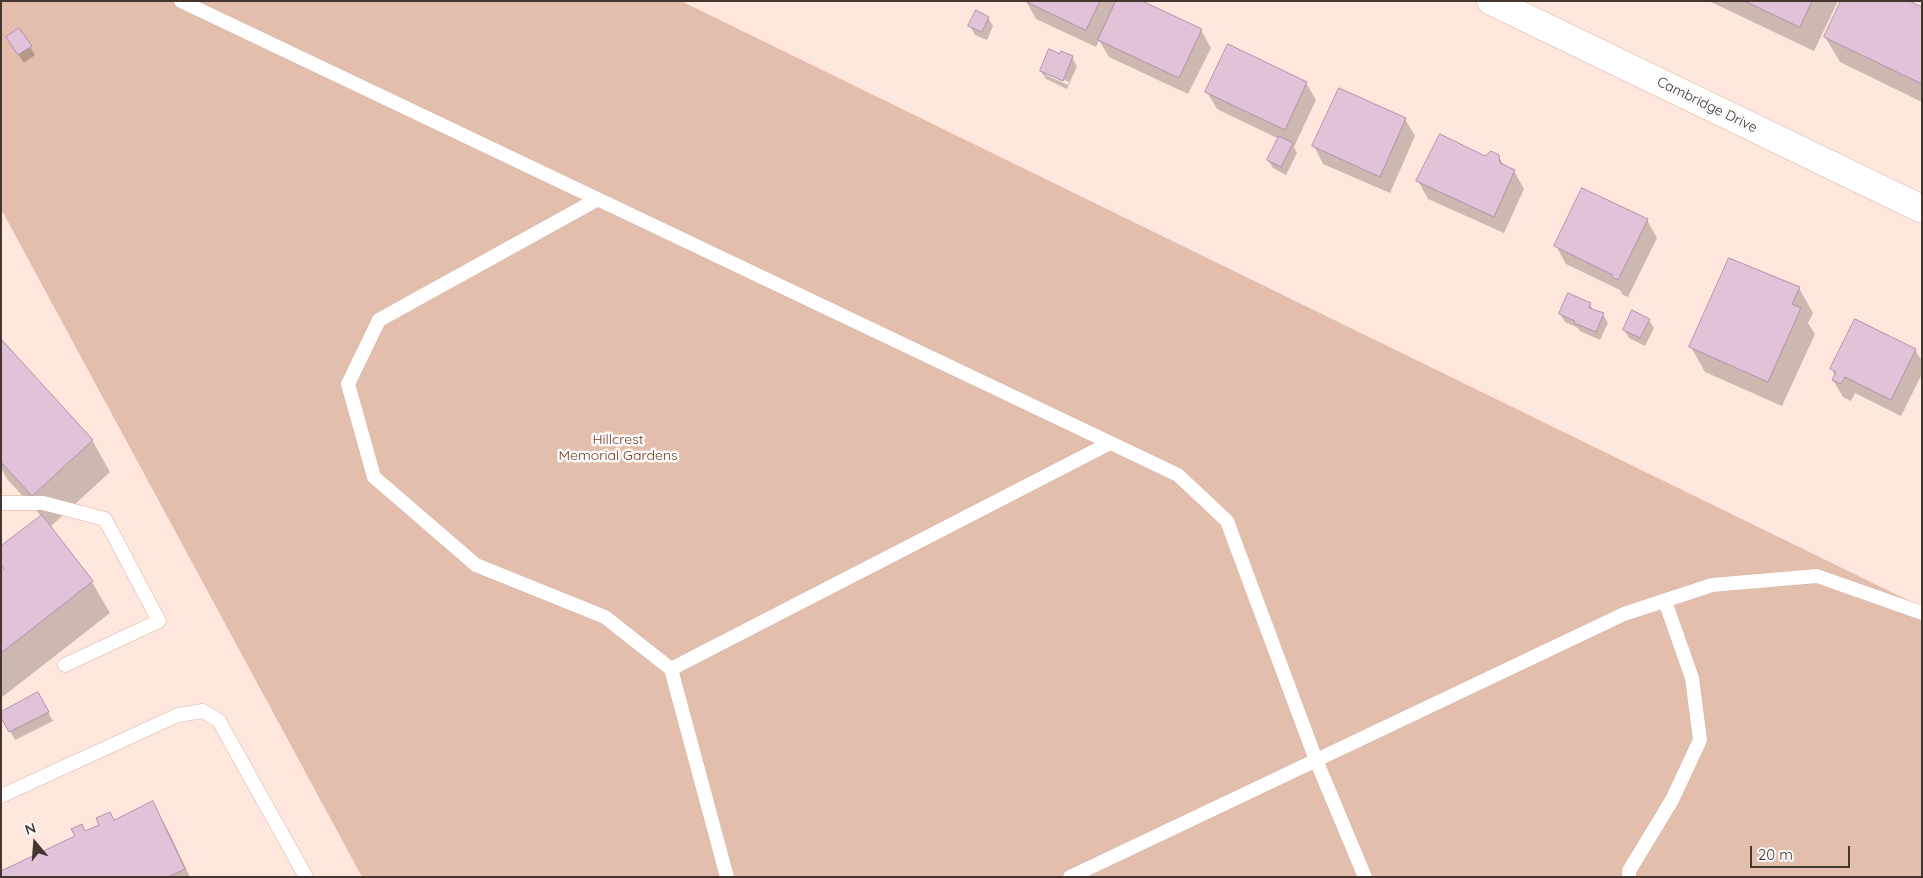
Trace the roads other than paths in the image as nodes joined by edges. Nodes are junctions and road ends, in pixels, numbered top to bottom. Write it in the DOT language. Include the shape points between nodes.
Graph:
graph roads {
  1 [pos="181,1"];
  2 [pos="1491,1"];
  3 [pos="598,199"];
  4 [pos="1922,209"];
  5 [pos="1110,443"];
  6 [pos="1,503"];
  7 [pos="1665,601"];
  8 [pos="1922,613"];
  9 [pos="65,665"];
  10 [pos="671,669"];
  11 [pos="1316,760"];
  12 [pos="1,796"];
  13 [pos="306,877"];
  14 [pos="727,877"];
  15 [pos="1070,877"];
  16 [pos="1364,877"];
  17 [pos="1629,877"];
  1 -- 3 [label="lane"];
  2 -- 4 [label="street, Cambridge Drive"];
  3 -- 5 [label="lane"];
  3 -- 10 [label="lane" via="379,320 348,384 374,477 476,564 605,617"];
  5 -- 10 [label="lane"];
  5 -- 11 [label="lane" via="1178,475 1227,521"];
  6 -- 9 [label="lane" via="43,503 105,519 159,622"];
  7 -- 8 [label="lane" via="1712,585 1817,576"];
  7 -- 11 [label="lane" via="1624,614"];
  7 -- 17 [label="lane" via="1692,678 1700,740 1672,800 1629,871"];
  10 -- 14 [label="lane"];
  11 -- 15 [label="lane"];
  11 -- 16 [label="lane"];
  12 -- 13 [label="lane" via="178,715 203,711 219,721"];
}
